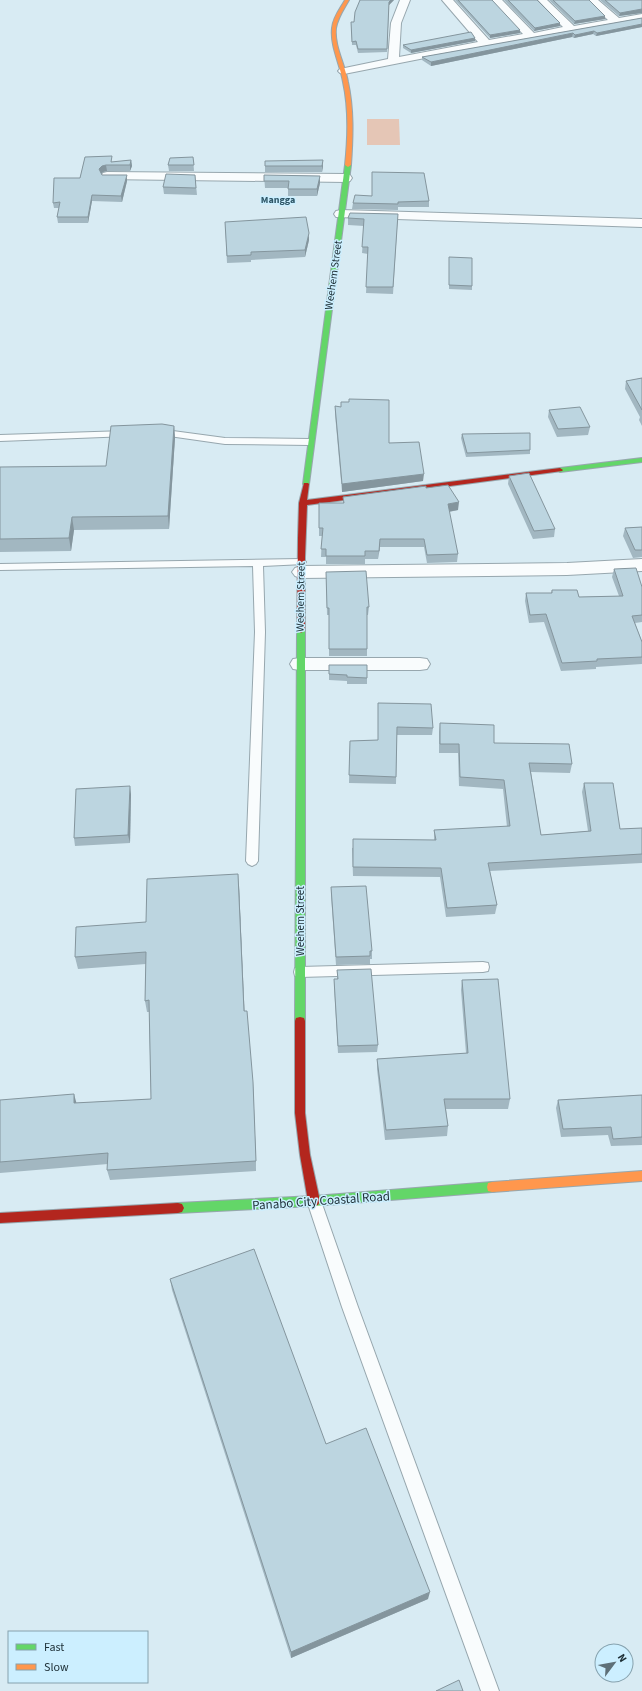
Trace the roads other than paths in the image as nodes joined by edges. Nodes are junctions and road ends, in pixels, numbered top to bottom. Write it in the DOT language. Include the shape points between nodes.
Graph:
graph roads {
  1 [pos="347,0"];
  2 [pos="405,0"];
  3 [pos="447,0"];
  4 [pos="496,0"];
  5 [pos="541,0"];
  6 [pos="592,0"];
  7 [pos="642,17"];
  8 [pos="617,22"];
  9 [pos="571,29"];
  10 [pos="532,36"];
  11 [pos="486,44"];
  12 [pos="393,62"];
  13 [pos="344,71"];
  14 [pos="107,176"];
  15 [pos="346,178"];
  16 [pos="341,214"];
  17 [pos="642,223"];
  18 [pos="148,433"];
  19 [pos="132,434"];
  20 [pos="0,438"];
  21 [pos="310,442"];
  22 [pos="642,460"];
  23 [pos="303,504"];
  24 [pos="258,563"];
  25 [pos="642,566"];
  26 [pos="0,567"];
  27 [pos="301,567"];
  28 [pos="300,664"];
  29 [pos="420,664"];
  30 [pos="252,862"];
  31 [pos="483,967"];
  32 [pos="300,972"];
  33 [pos="642,1176"];
  34 [pos="314,1202"];
  35 [pos="0,1218"];
  36 [pos="490,1691"];
  1 -- 13 [label="street, Weehem Street" via="334,28 334,39"];
  2 -- 12 [label="street" via="396,17"];
  3 -- 11 [label="street"];
  4 -- 10 [label="street"];
  5 -- 9 [label="street"];
  6 -- 8 [label="street"];
  7 -- 8 [label="street"];
  8 -- 9 [label="street"];
  9 -- 10 [label="street"];
  10 -- 11 [label="street"];
  11 -- 12 [label="street"];
  12 -- 13 [label="street"];
  13 -- 15 [label="street, Weehem Street" via="351,124"];
  14 -- 15 [label="street"];
  15 -- 16 [label="street, Weehem Street"];
  16 -- 17 [label="street"];
  16 -- 21 [label="street, Weehem Street"];
  18 -- 21 [label="lane" via="173,433 214,440"];
  19 -- 20 [label="lane"];
  21 -- 23 [label="street, Weehem Street"];
  22 -- 23 [label="street"];
  23 -- 27 [label="street, Weehem Street"];
  24 -- 26 [label="lane"];
  24 -- 27 [label="lane"];
  24 -- 30 [label="lane" via="260,632"];
  25 -- 27 [label="street" via="567,569"];
  27 -- 28 [label="street, Weehem Street"];
  28 -- 29 [label="street"];
  28 -- 32 [label="street, Weehem Street"];
  31 -- 32 [label="lane"];
  32 -- 34 [label="street, Weehem Street" via="300,1113"];
  33 -- 34 [label="street, Panabo City Coastal Road"];
  34 -- 35 [label="street, Panabo City Coastal Road"];
  34 -- 36 [label="lane"];
}
